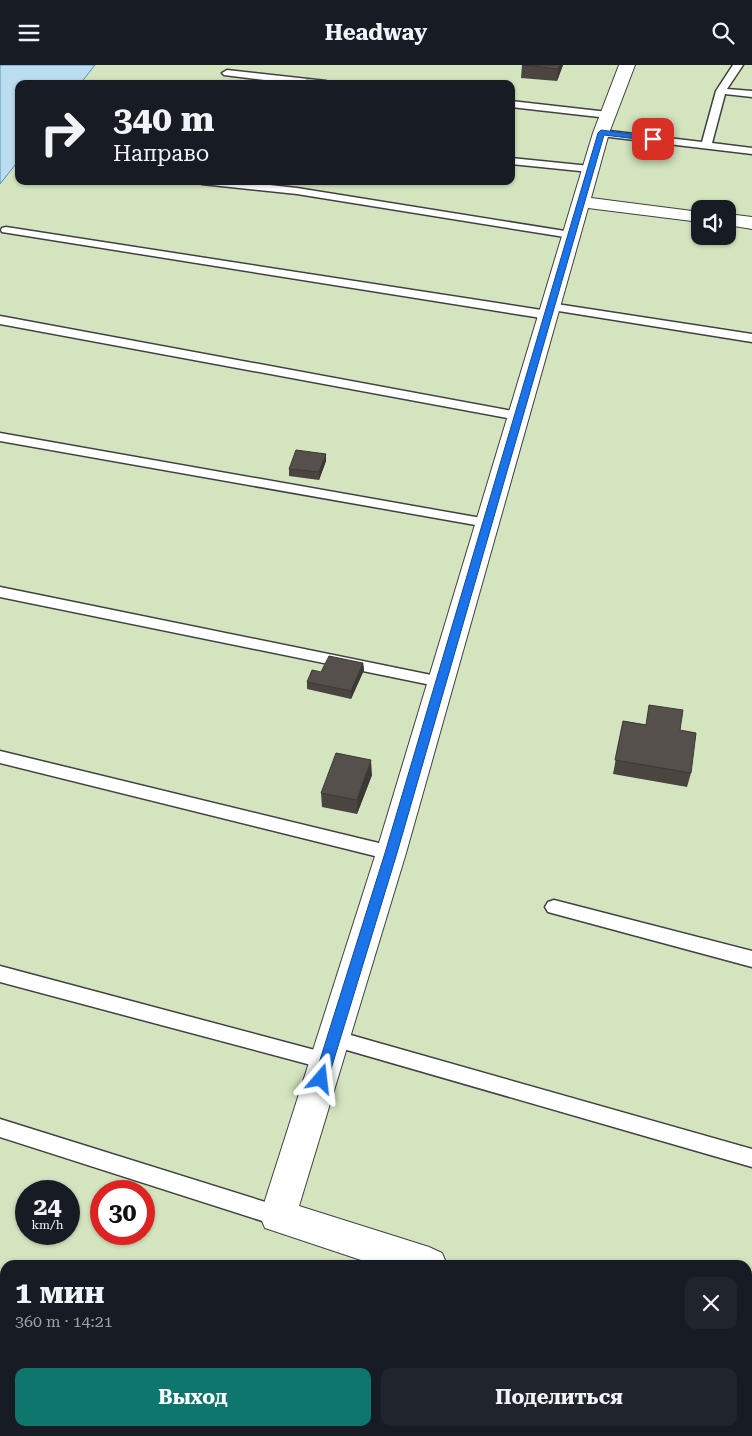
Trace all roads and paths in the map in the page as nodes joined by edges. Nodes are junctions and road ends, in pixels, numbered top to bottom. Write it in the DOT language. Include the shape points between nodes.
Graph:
graph roads {
  1 [pos="627,65"];
  2 [pos="738,65"];
  3 [pos="227,73"];
  4 [pos="290,80"];
  5 [pos="721,91"];
  6 [pos="752,94"];
  7 [pos="515,105"];
  8 [pos="605,124"];
  9 [pos="706,145"];
  10 [pos="752,151"];
  11 [pos="515,161"];
  12 [pos="590,169"];
  13 [pos="240,185"];
  14 [pos="581,203"];
  15 [pos="691,216"];
  16 [pos="736,222"];
  17 [pos="752,223"];
  18 [pos="6,230"];
  19 [pos="571,235"];
  20 [pos="549,311"];
  21 [pos="0,320"];
  22 [pos="752,338"];
  23 [pos="518,416"];
  24 [pos="0,437"];
  25 [pos="487,523"];
  26 [pos="0,593"];
  27 [pos="441,681"];
  28 [pos="0,757"];
  29 [pos="391,853"];
  30 [pos="554,907"];
  31 [pos="752,959"];
  32 [pos="0,974"];
  33 [pos="330,1050"];
  34 [pos="0,1128"];
  35 [pos="752,1158"];
  36 [pos="278,1216"];
  37 [pos="414,1260"];
  1 -- 8 [label="street"];
  2 -- 5 [label="lane"];
  3 -- 4 [label="lane"];
  5 -- 6 [label="lane"];
  5 -- 9 [label="lane"];
  7 -- 8 [label="lane"];
  8 -- 9 [label="lane"];
  8 -- 12 [label="street"];
  9 -- 10 [label="lane"];
  11 -- 12 [label="lane"];
  12 -- 14 [label="street"];
  13 -- 19 [label="lane" via="297,191"];
  14 -- 15 [label="street"];
  14 -- 19 [label="street"];
  16 -- 17 [label="street"];
  18 -- 20 [label="lane"];
  19 -- 20 [label="street"];
  20 -- 22 [label="lane"];
  20 -- 23 [label="street"];
  21 -- 23 [label="lane"];
  23 -- 25 [label="street"];
  24 -- 25 [label="lane"];
  25 -- 27 [label="street"];
  26 -- 27 [label="lane"];
  27 -- 29 [label="street"];
  28 -- 29 [label="lane"];
  29 -- 33 [label="street"];
  30 -- 31 [label="lane"];
  32 -- 33 [label="lane"];
  33 -- 35 [label="lane"];
  33 -- 36 [label="street"];
  34 -- 36 [label="lane"];
  36 -- 37 [label="street"];
}
